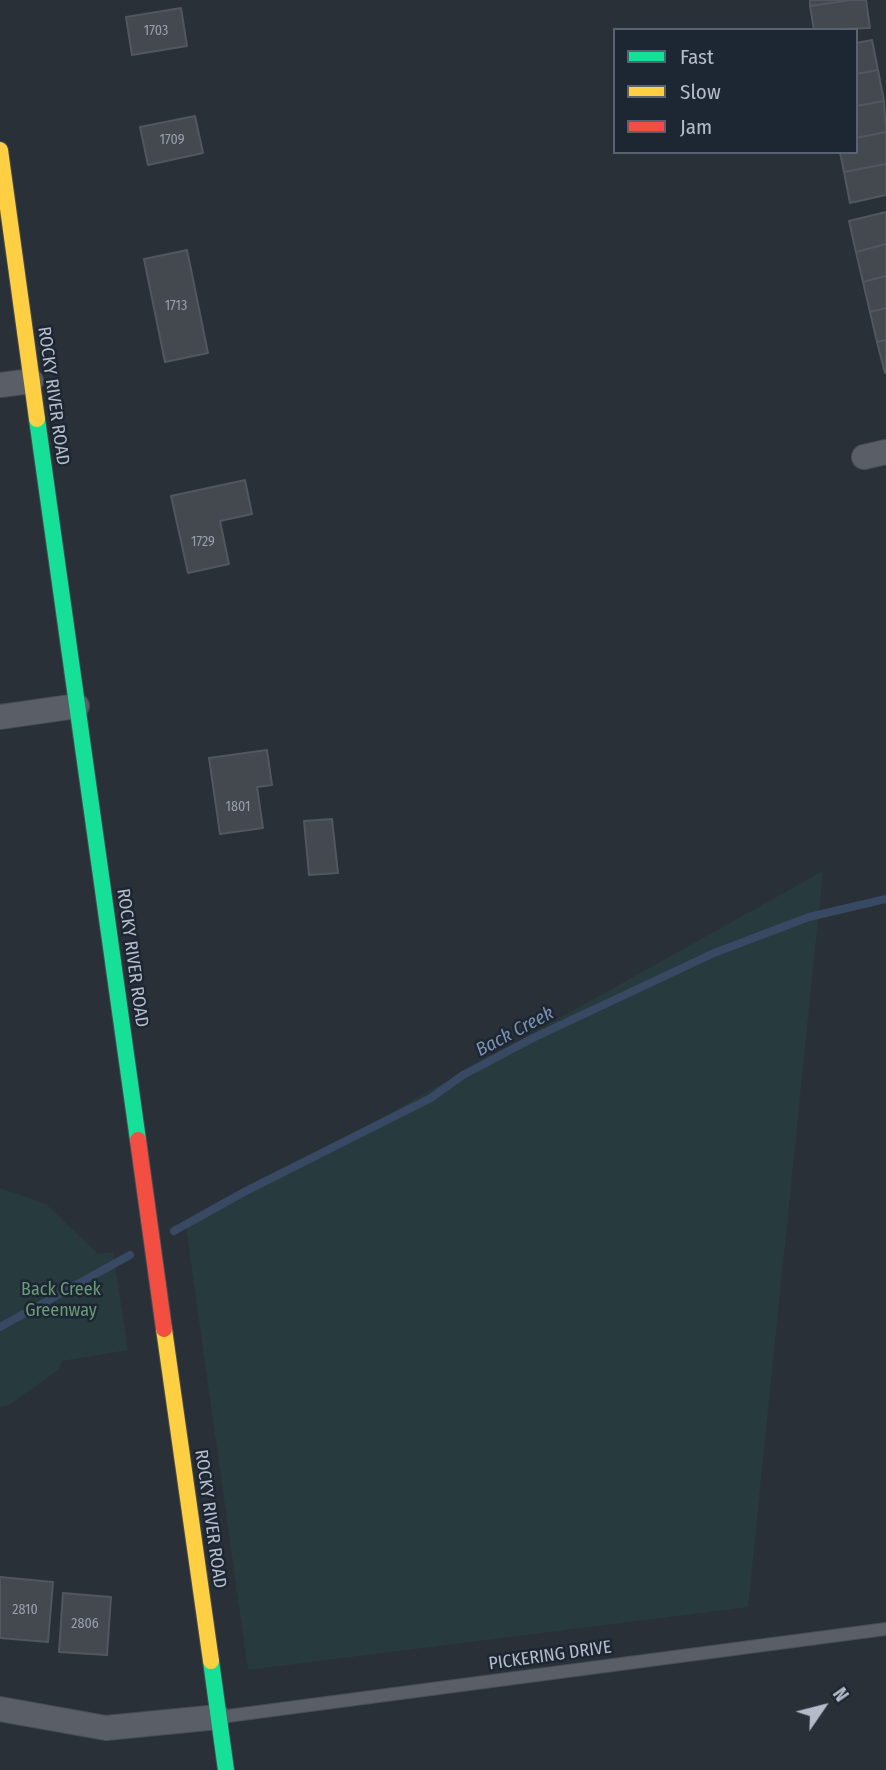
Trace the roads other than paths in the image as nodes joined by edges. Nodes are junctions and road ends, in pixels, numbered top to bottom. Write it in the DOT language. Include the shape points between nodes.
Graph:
graph roads {
  1 [pos="0,150"];
  2 [pos="31,381"];
  3 [pos="0,385"];
  4 [pos="77,706"];
  5 [pos="0,717"];
  6 [pos="886,1629"];
  7 [pos="0,1709"];
  8 [pos="218,1717"];
  9 [pos="226,1770"];
  1 -- 2 [label="street, ROCKY RIVER ROAD"];
  2 -- 3 [label="street"];
  2 -- 4 [label="street, ROCKY RIVER ROAD"];
  4 -- 5 [label="street"];
  4 -- 8 [label="street, ROCKY RIVER ROAD"];
  6 -- 8 [label="lane, PICKERING DRIVE"];
  7 -- 8 [label="street" via="106,1728"];
  8 -- 9 [label="street, ROCKY RIVER ROAD"];
}
